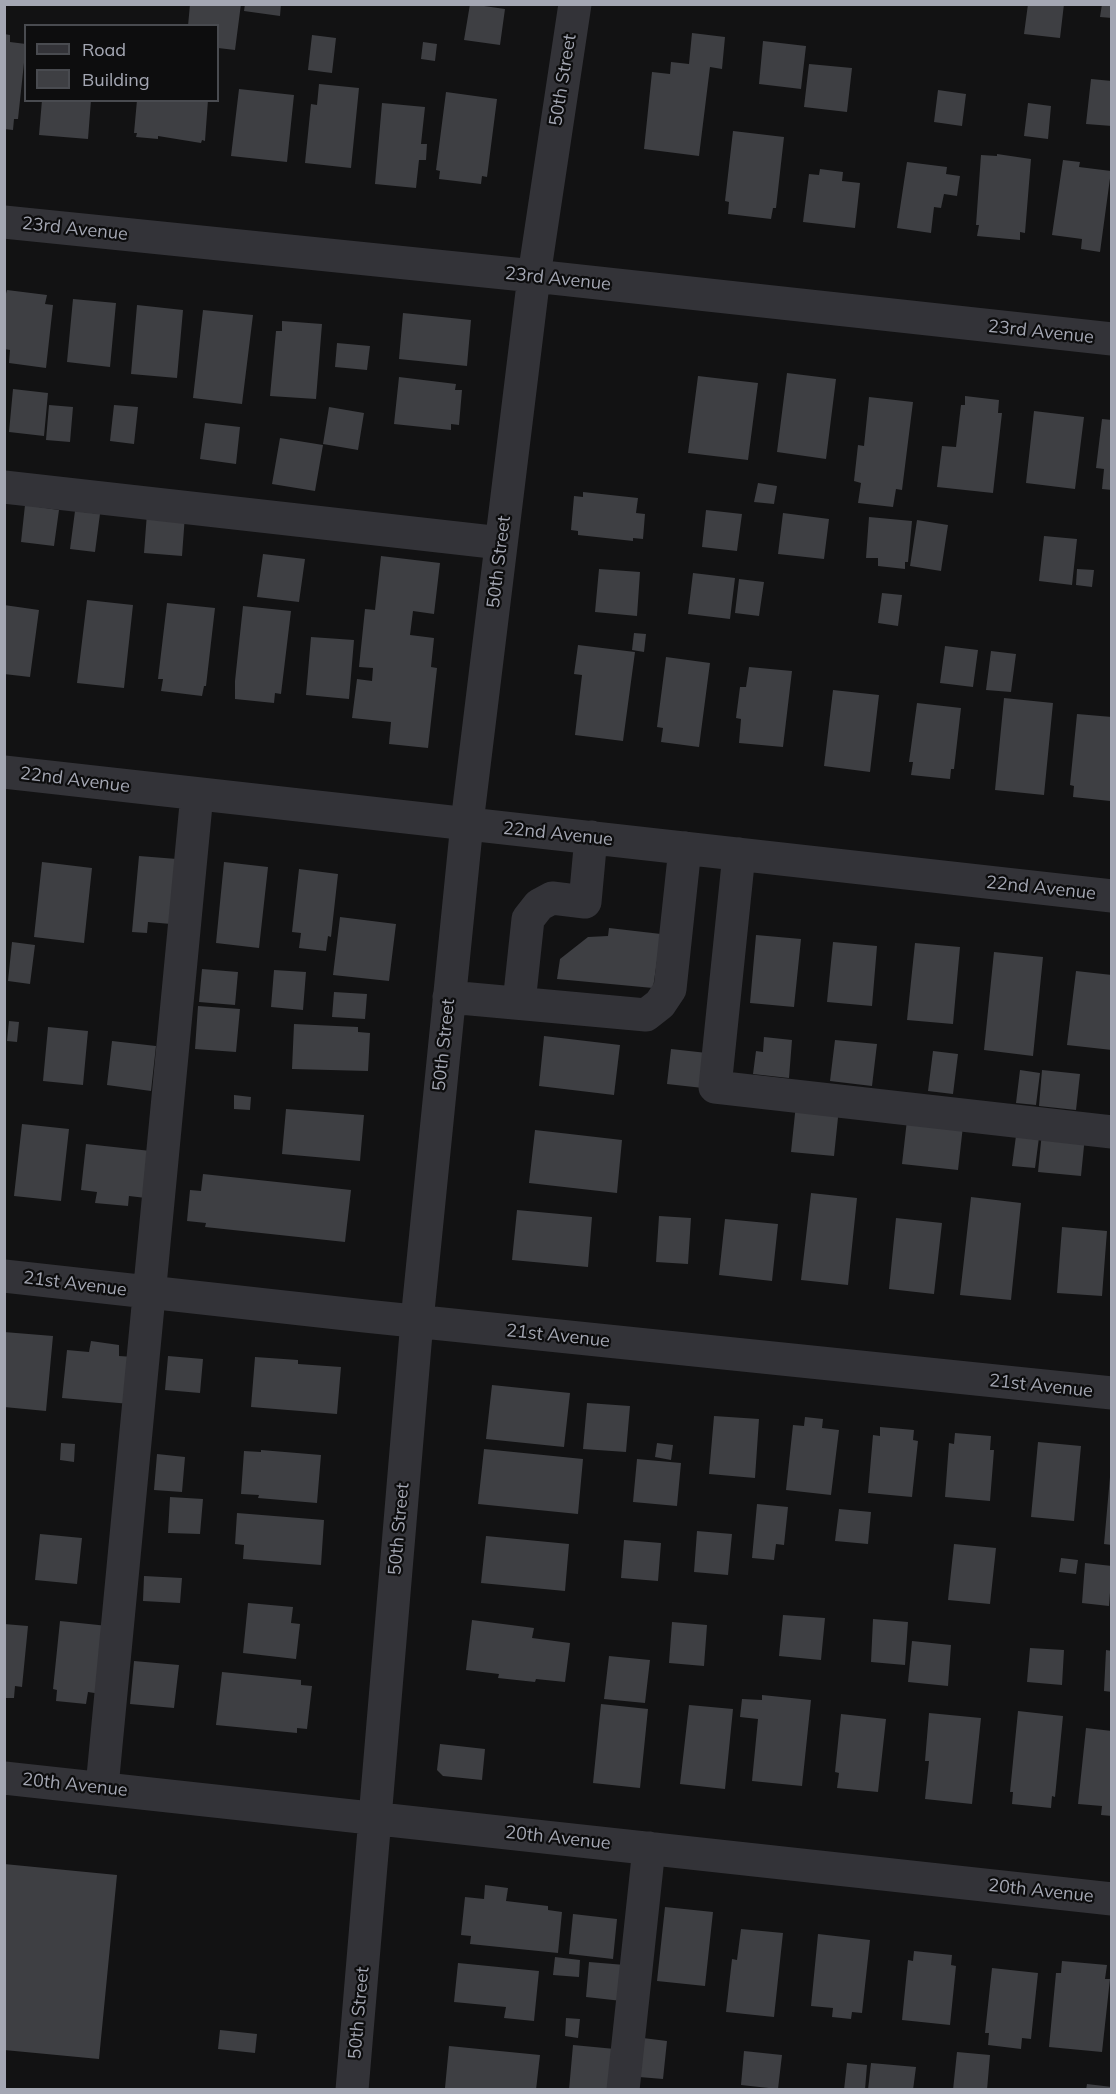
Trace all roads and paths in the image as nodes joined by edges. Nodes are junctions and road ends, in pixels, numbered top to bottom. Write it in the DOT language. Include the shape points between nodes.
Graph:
graph roads {
  1 [pos="569,5"];
  2 [pos="4,222"];
  3 [pos="534,276"];
  4 [pos="1112,339"];
  5 [pos="4,487"];
  6 [pos="501,543"];
  7 [pos="4,772"];
  8 [pos="197,794"];
  9 [pos="466,823"];
  10 [pos="591,837"];
  11 [pos="685,848"];
  12 [pos="739,854"];
  13 [pos="1112,896"];
  14 [pos="449,997"];
  15 [pos="519,1003"];
  16 [pos="1112,1132"];
  17 [pos="4,1276"];
  18 [pos="148,1292"];
  19 [pos="417,1321"];
  20 [pos="1112,1393"];
  21 [pos="4,1778"];
  22 [pos="102,1787"];
  23 [pos="375,1817"];
  24 [pos="649,1848"];
  25 [pos="1112,1899"];
  26 [pos="352,2090"];
  27 [pos="623,2090"];
  1 -- 3 [label="street, 50th Street"];
  2 -- 3 [label="street, 23rd Avenue"];
  3 -- 4 [label="street, 23rd Avenue"];
  3 -- 6 [label="street, 50th Street"];
  5 -- 6 [label="street"];
  6 -- 9 [label="street, 50th Street"];
  7 -- 8 [label="street, 22nd Avenue"];
  8 -- 9 [label="street, 22nd Avenue"];
  8 -- 18 [label="street"];
  9 -- 10 [label="street, 22nd Avenue"];
  9 -- 14 [label="street, 50th Street"];
  10 -- 11 [label="street, 22nd Avenue"];
  10 -- 15 [label="street" via="585,902 552,898 539,905 528,919"];
  11 -- 12 [label="street, 22nd Avenue"];
  11 -- 15 [label="street" via="670,989 660,1004 646,1016"];
  12 -- 13 [label="street, 22nd Avenue"];
  12 -- 16 [label="street" via="715,1087"];
  14 -- 15 [label="street"];
  14 -- 19 [label="street, 50th Street"];
  17 -- 18 [label="street, 21st Avenue"];
  18 -- 19 [label="street, 21st Avenue"];
  18 -- 22 [label="street"];
  19 -- 20 [label="street, 21st Avenue"];
  19 -- 23 [label="street, 50th Street"];
  21 -- 22 [label="street, 20th Avenue"];
  22 -- 23 [label="street, 20th Avenue"];
  23 -- 24 [label="street, 20th Avenue"];
  23 -- 26 [label="street, 50th Street"];
  24 -- 25 [label="street, 20th Avenue"];
  24 -- 27 [label="street"];
}
